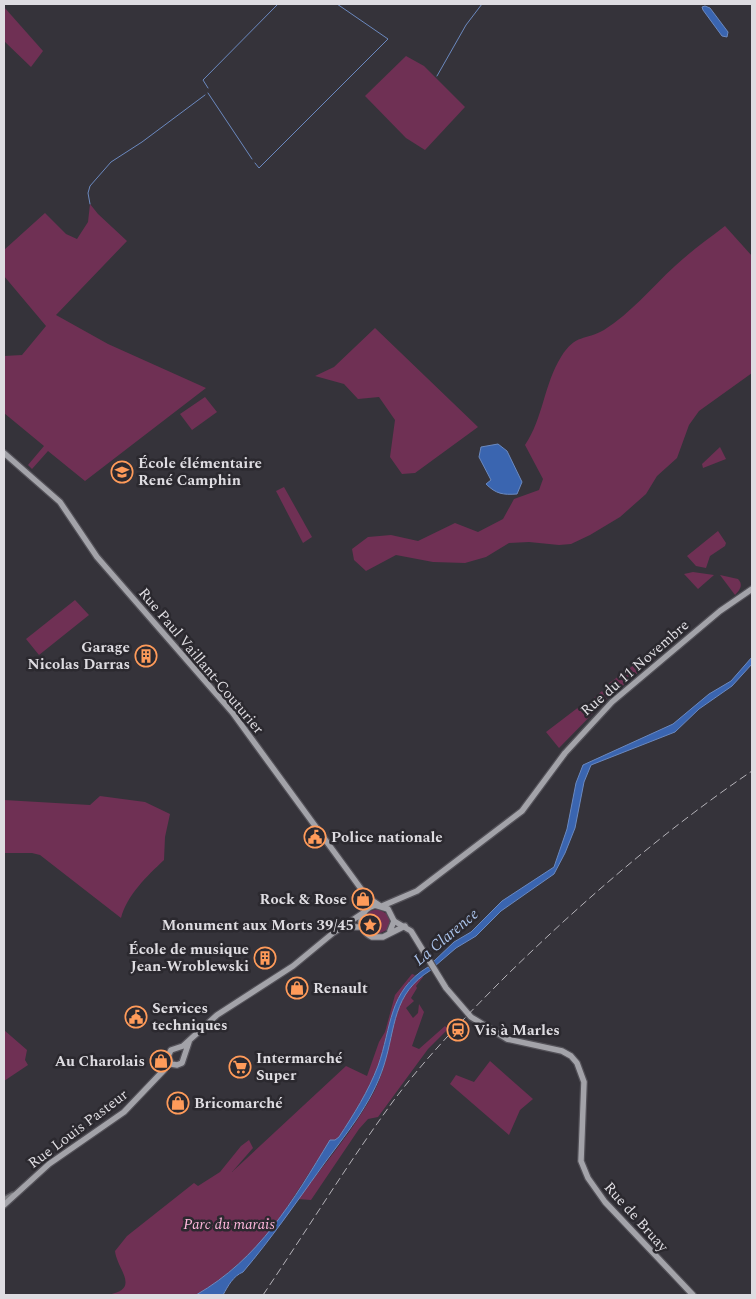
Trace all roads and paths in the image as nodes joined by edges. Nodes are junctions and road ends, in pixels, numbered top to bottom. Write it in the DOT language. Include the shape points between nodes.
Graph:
graph roads {
  1 [pos="4,453"];
  2 [pos="752,589"];
  3 [pos="367,897"];
  4 [pos="398,901"];
  5 [pos="381,906"];
  6 [pos="364,912"];
  7 [pos="393,917"];
  8 [pos="405,926"];
  9 [pos="342,927"];
  10 [pos="362,927"];
  11 [pos="390,931"];
  12 [pos="189,1042"];
  13 [pos="178,1048"];
  14 [pos="184,1054"];
  15 [pos="168,1059"];
  16 [pos="173,1064"];
  17 [pos="164,1070"];
  18 [pos="14,1195"];
  19 [pos="4,1200"];
  20 [pos="4,1205"];
  21 [pos="692,1295"];
  1 -- 3 [label="main road, Rue Paul Vaillant-Couturier" via="60,502 97,558 232,712"];
  2 -- 4 [label="main road, Rue du 11 Novembre" via="720,611 612,702 581,734 522,811 417,891"];
  3 -- 5 [label="main road"];
  3 -- 6 [label="main road"];
  4 -- 5 [label="main road, Rue du 11 Novembre"];
  4 -- 7 [label="main road"];
  5 -- 6 [label="main road"];
  5 -- 7 [label="main road"];
  6 -- 9 [label="main road"];
  6 -- 10 [label="main road"];
  7 -- 8 [label="main road"];
  7 -- 11 [label="main road"];
  8 -- 11 [label="main road"];
  8 -- 21 [label="main road, Rue de Bruay" via="414,934 429,962 468,1015 516,1042 562,1051 577,1063 584,1082 580,1151 583,1169 605,1202"];
  9 -- 10 [label="main road"];
  9 -- 12 [label="main road" via="293,966 217,1015"];
  10 -- 11 [label="main road" via="375,938"];
  12 -- 13 [label="main road"];
  12 -- 14 [label="main road"];
  13 -- 14 [label="main road"];
  13 -- 15 [label="main road" via="171,1050"];
  14 -- 16 [label="main road" via="182,1063"];
  15 -- 16 [label="main road"];
  15 -- 17 [label="main road, Rue Louis Pasteur"];
  16 -- 17 [label="main road, Rue Louis Pasteur"];
  17 -- 18 [label="main road, Rue Louis Pasteur" via="134,1104 57,1158"];
  18 -- 19 [label="street"];
  18 -- 20 [label="main road, Rue Louis Pasteur"];
}
